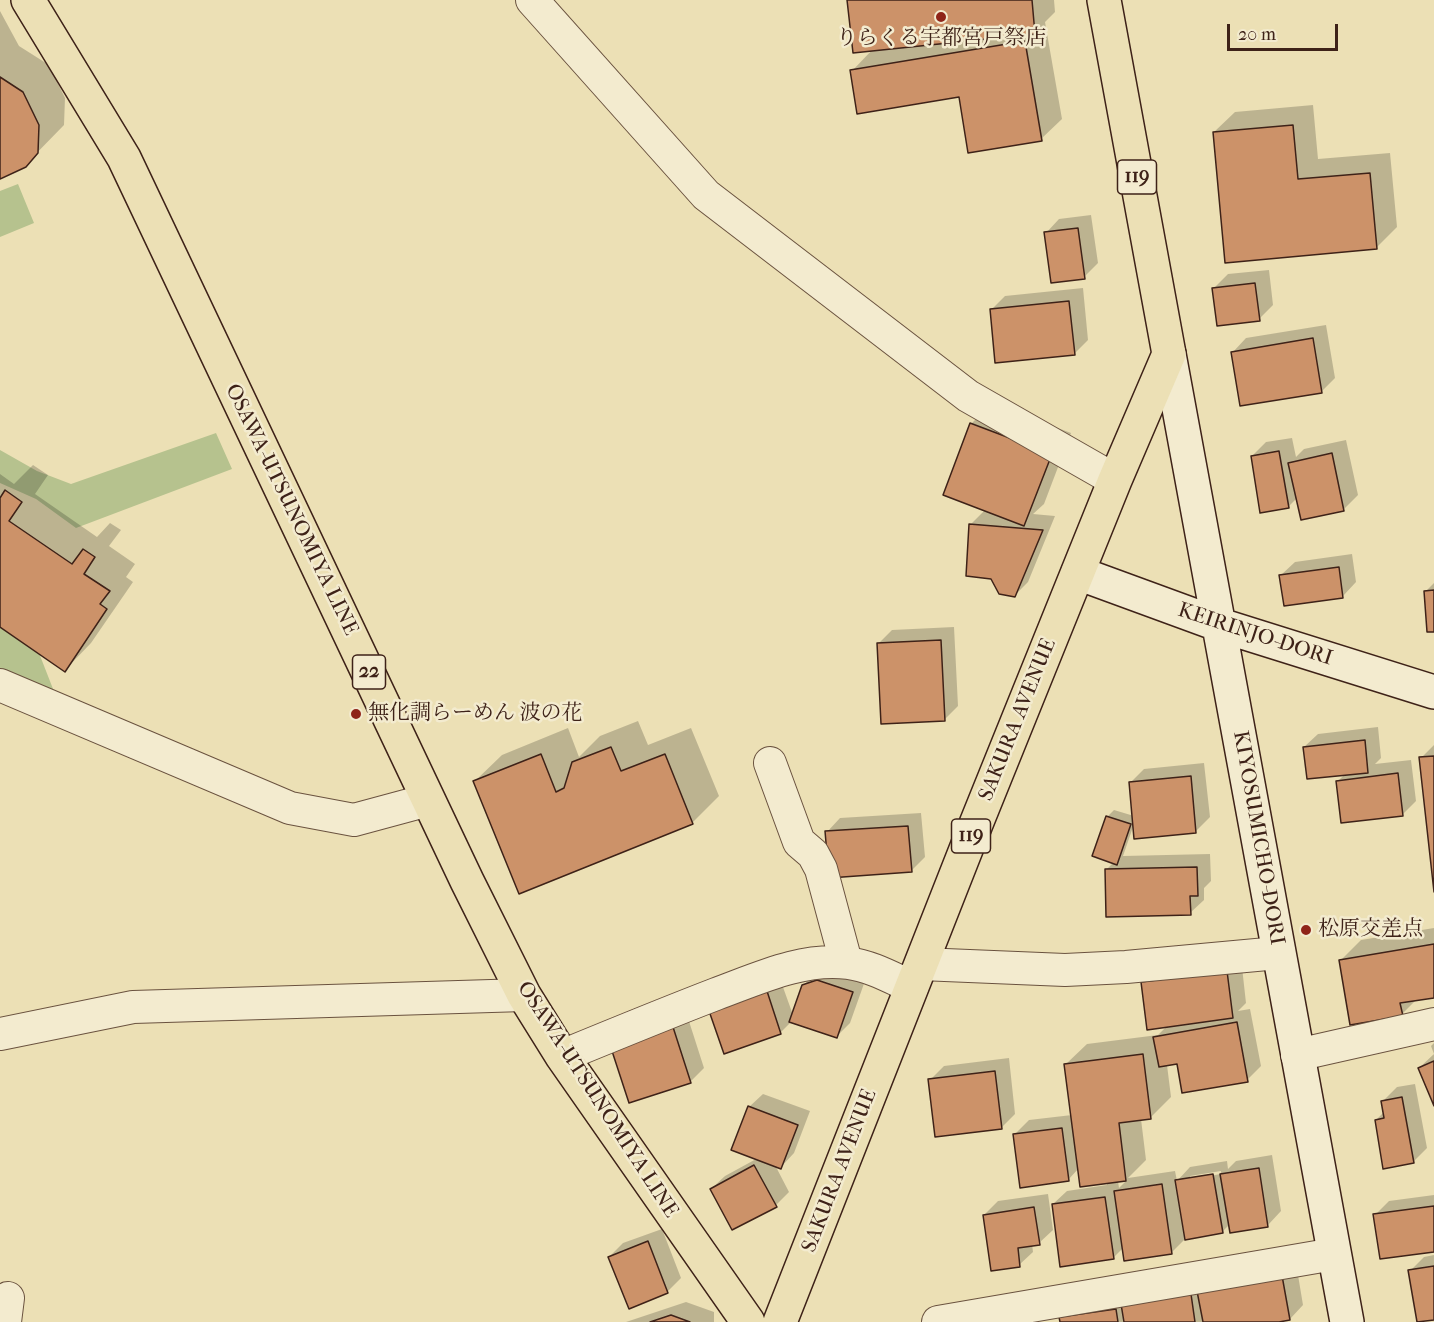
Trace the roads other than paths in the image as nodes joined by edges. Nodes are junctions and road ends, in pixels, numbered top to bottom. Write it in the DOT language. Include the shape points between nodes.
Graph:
graph roads {
  1 [pos="28,0"];
  2 [pos="532,0"];
  3 [pos="1104,0"];
  4 [pos="1169,354"];
  5 [pos="1115,480"];
  6 [pos="1078,573"];
  7 [pos="1220,626"];
  8 [pos="0,685"];
  9 [pos="1434,692"];
  10 [pos="770,763"];
  11 [pos="428,800"];
  12 [pos="1278,953"];
  13 [pos="846,962"];
  14 [pos="916,976"];
  15 [pos="524,995"];
  16 [pos="1434,1024"];
  17 [pos="0,1034"];
  18 [pos="1297,1055"];
  19 [pos="562,1056"];
  20 [pos="1334,1254"];
  21 [pos="748,1322"];
  22 [pos="780,1322"];
  23 [pos="938,1322"];
  24 [pos="1347,1322"];
  1 -- 11 [label="main road, OSAWA-UTSUNOMIYA LINE / 22" via="120,150"];
  2 -- 5 [label="street" via="706,195 969,396"];
  3 -- 4 [label="main road, 119"];
  4 -- 5 [label="main road, SAKURA AVENUE / 119"];
  4 -- 7 [label="street, KIYOSUMICHO-DORI"];
  5 -- 6 [label="main road, SAKURA AVENUE / 119"];
  6 -- 7 [label="street, KEIRINJO-DORI"];
  6 -- 14 [label="main road, SAKURA AVENUE / 119"];
  7 -- 9 [label="street, KEIRINJO-DORI"];
  7 -- 12 [label="street, KIYOSUMICHO-DORI"];
  8 -- 11 [label="street" via="290,808 354,820"];
  10 -- 13 [label="street" via="800,842 813,854 820,869"];
  11 -- 15 [label="main road, OSAWA-UTSUNOMIYA LINE / 22"];
  12 -- 14 [label="street" via="1126,968"];
  12 -- 18 [label="street, KIYOSUMICHO-DORI"];
  13 -- 14 [label="street"];
  13 -- 19 [label="street" via="815,963 773,972"];
  14 -- 22 [label="main road, SAKURA AVENUE / 119"];
  15 -- 17 [label="street" via="133,1007"];
  15 -- 19 [label="main road, OSAWA-UTSUNOMIYA LINE / 22"];
  16 -- 18 [label="street"];
  18 -- 20 [label="street, KIYOSUMICHO-DORI"];
  19 -- 21 [label="main road, OSAWA-UTSUNOMIYA LINE / 22"];
  20 -- 23 [label="street"];
  20 -- 24 [label="street, KIYOSUMICHO-DORI"];
}
